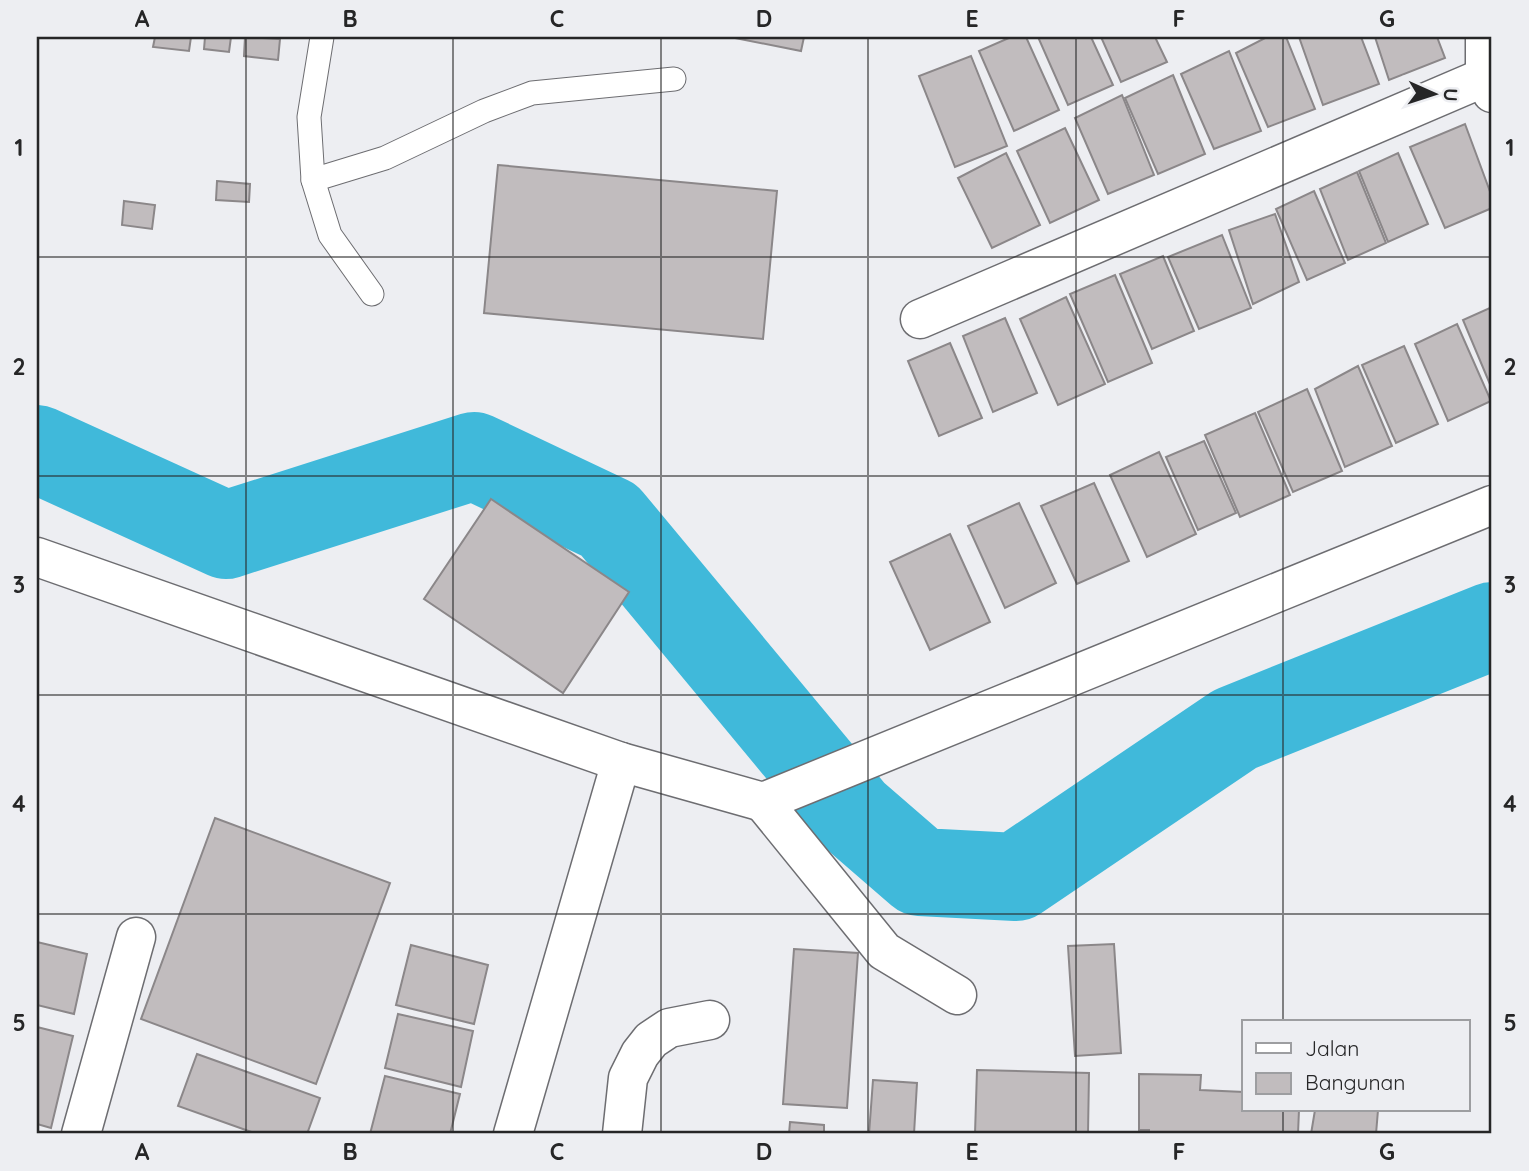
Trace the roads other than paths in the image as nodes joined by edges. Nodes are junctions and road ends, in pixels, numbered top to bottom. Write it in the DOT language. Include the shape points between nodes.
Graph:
graph roads {
  1 [pos="322,37"];
  2 [pos="1485,37"];
  3 [pos="674,79"];
  4 [pos="1490,82"];
  5 [pos="313,180"];
  6 [pos="372,294"];
  7 [pos="920,319"];
  8 [pos="1492,505"];
  9 [pos="37,557"];
  10 [pos="621,762"];
  11 [pos="775,797"];
  12 [pos="136,937"];
  13 [pos="957,995"];
  14 [pos="710,1020"];
  15 [pos="81,1134"];
  16 [pos="513,1134"];
  17 [pos="622,1134"];
  1 -- 5 [label="lane" via="309,117"];
  2 -- 4 [label="street"];
  3 -- 5 [label="lane" via="532,93 385,158"];
  4 -- 7 [label="street"];
  5 -- 6 [label="lane" via="330,235"];
  8 -- 11 [label="street"];
  9 -- 10 [label="street"];
  10 -- 11 [label="street"];
  10 -- 16 [label="street"];
  11 -- 13 [label="street" via="884,951"];
  12 -- 15 [label="street"];
  14 -- 17 [label="street" via="669,1028 640,1054 628,1078"];
}
